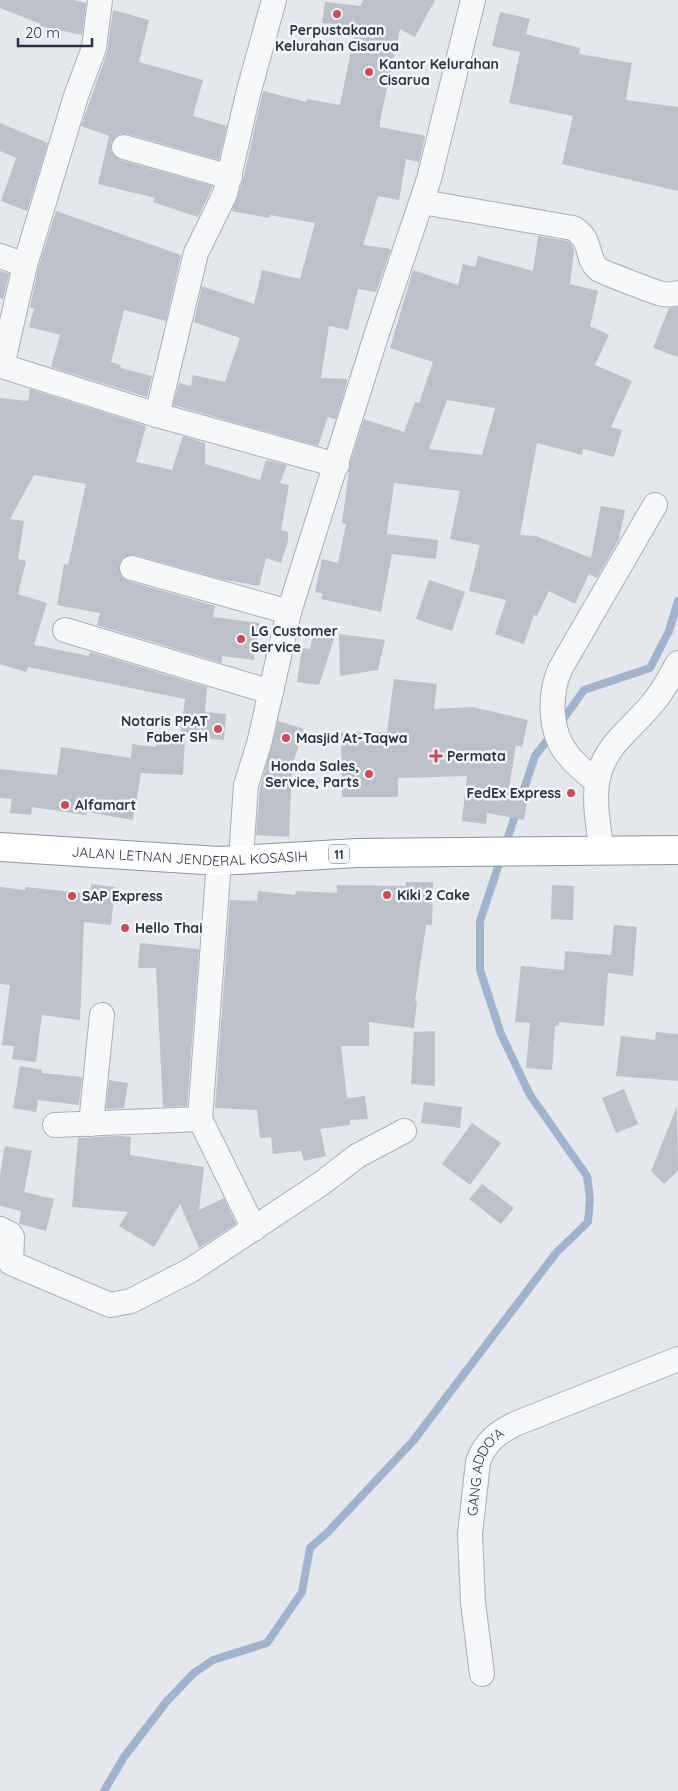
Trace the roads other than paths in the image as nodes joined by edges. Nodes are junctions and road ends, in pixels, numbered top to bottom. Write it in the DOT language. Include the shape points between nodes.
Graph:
graph roads {
  1 [pos="100,0"];
  2 [pos="274,0"];
  3 [pos="473,0"];
  4 [pos="124,147"];
  5 [pos="230,177"];
  6 [pos="422,202"];
  7 [pos="0,256"];
  8 [pos="25,265"];
  9 [pos="678,293"];
  10 [pos="157,415"];
  11 [pos="337,465"];
  12 [pos="655,505"];
  13 [pos="132,568"];
  14 [pos="289,612"];
  15 [pos="66,630"];
  16 [pos="678,663"];
  17 [pos="271,692"];
  18 [pos="597,782"];
  19 [pos="0,848"];
  20 [pos="678,850"];
  21 [pos="602,852"];
  22 [pos="230,860"];
  23 [pos="102,1015"];
  24 [pos="200,1119"];
  25 [pos="91,1124"];
  26 [pos="55,1126"];
  27 [pos="404,1131"];
  28 [pos="0,1229"];
  29 [pos="254,1229"];
  30 [pos="678,1360"];
  31 [pos="482,1674"];
  1 -- 8 [label="street" via="94,48 76,96"];
  2 -- 5 [label="street" via="248,94"];
  3 -- 6 [label="street"];
  4 -- 5 [label="street"];
  5 -- 10 [label="street" via="217,214 196,253"];
  6 -- 9 [label="street" via="573,228 582,233 594,262 602,272 660,294"];
  6 -- 11 [label="street" via="377,333"];
  7 -- 8 [label="street"];
  8 -- 10 [label="street" via="2,366"];
  10 -- 11 [label="street"];
  11 -- 14 [label="street"];
  12 -- 18 [label="street" via="560,668 552,696 562,747"];
  13 -- 14 [label="street"];
  14 -- 17 [label="street"];
  15 -- 17 [label="street"];
  16 -- 18 [label="street" via="656,699 611,745"];
  17 -- 22 [label="street"];
  18 -- 21 [label="street"];
  19 -- 22 [label="highway, JALAN LETNAN JENDERAL KOSASIH / 11"];
  20 -- 21 [label="highway, JALAN LETNAN JENDERAL KOSASIH / 11"];
  21 -- 22 [label="highway, JALAN LETNAN JENDERAL KOSASIH / 11" via="357,853"];
  22 -- 24 [label="street"];
  23 -- 25 [label="street"];
  24 -- 25 [label="street"];
  24 -- 29 [label="street"];
  25 -- 26 [label="street"];
  27 -- 29 [label="street" via="357,1156"];
  28 -- 29 [label="street" via="12,1237 11,1263 71,1290 117,1305 191,1270"];
  30 -- 31 [label="street, GANG ADDO'A" via="515,1424 491,1438 482,1450 470,1534 473,1602"];
}
